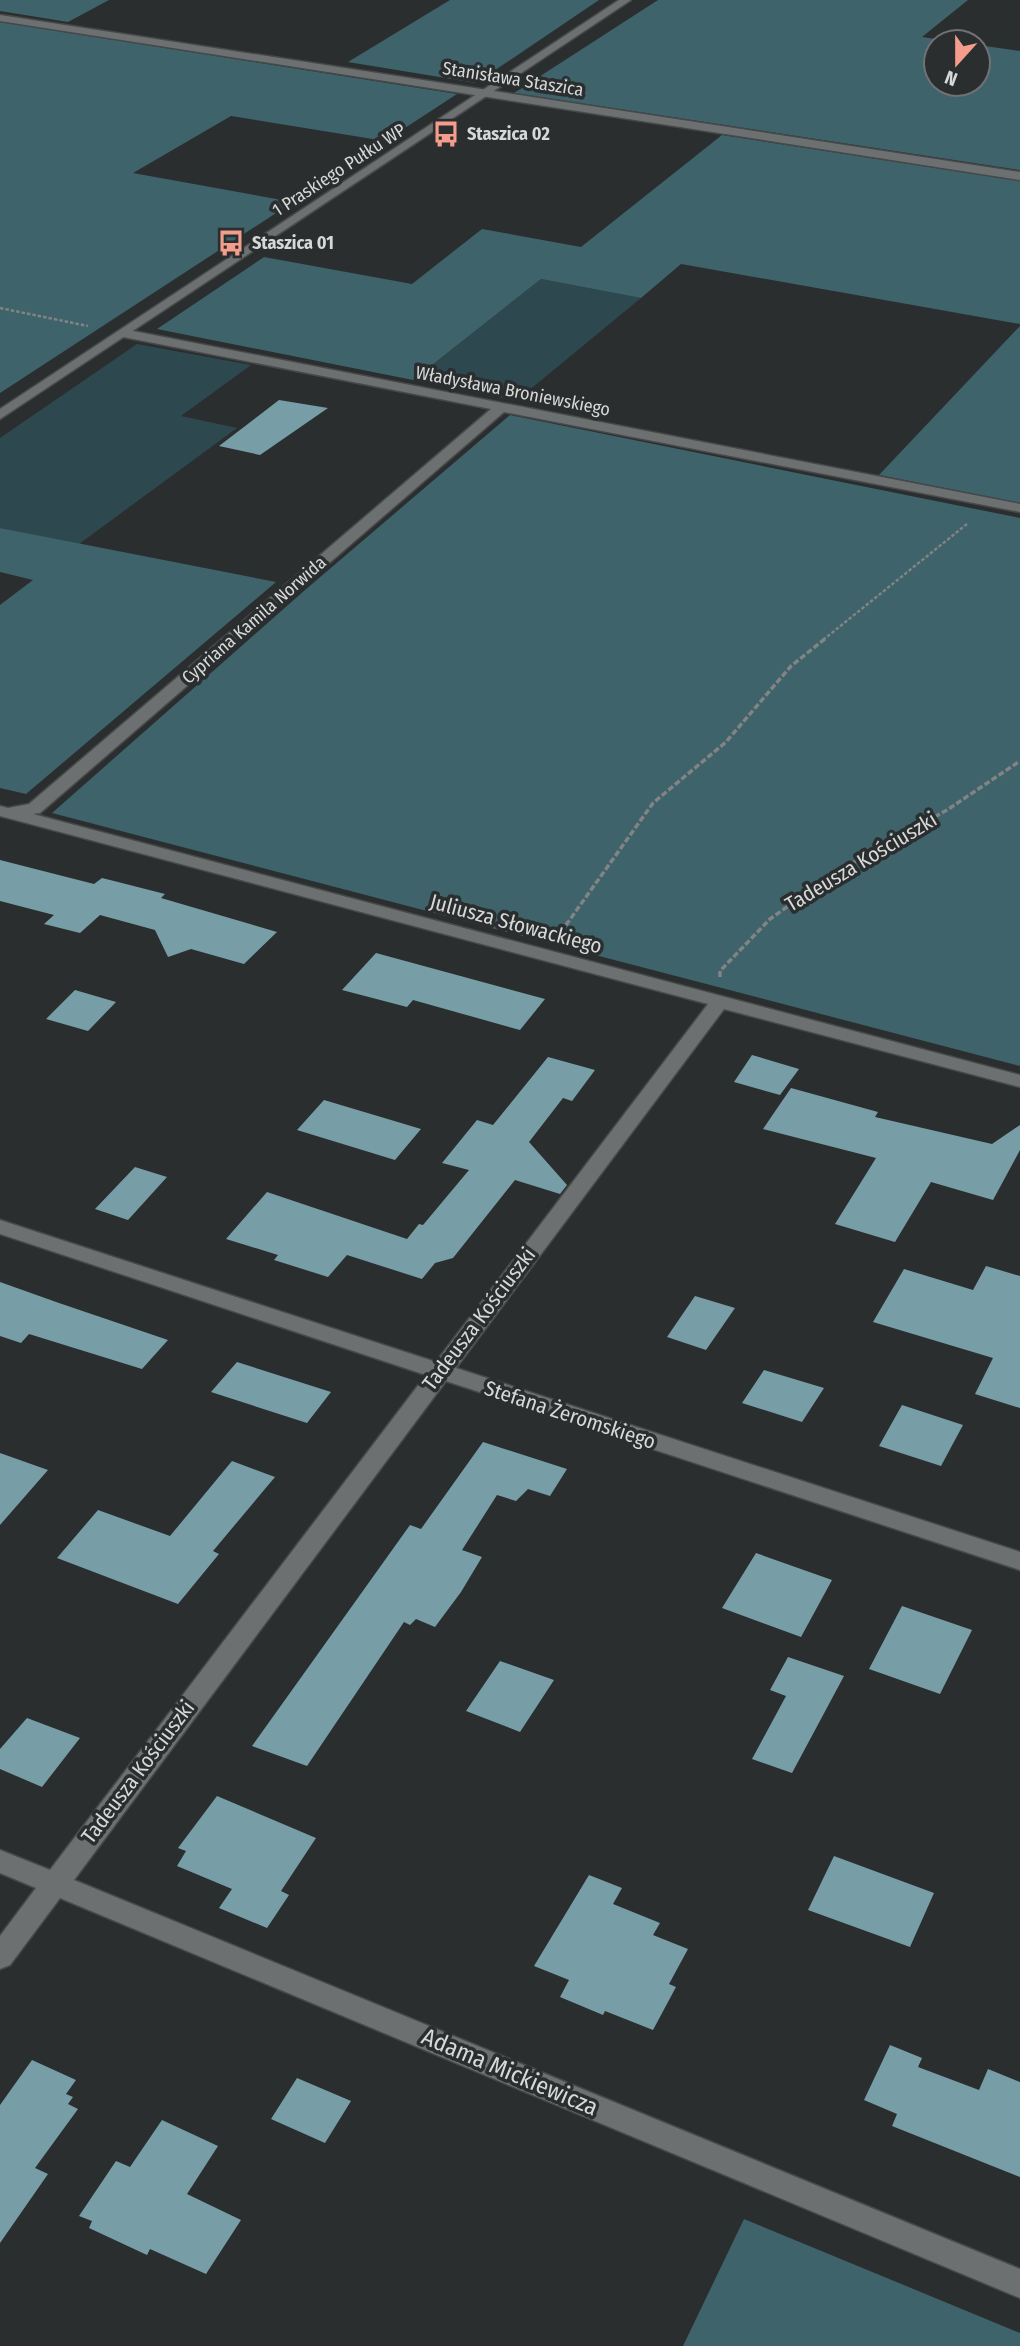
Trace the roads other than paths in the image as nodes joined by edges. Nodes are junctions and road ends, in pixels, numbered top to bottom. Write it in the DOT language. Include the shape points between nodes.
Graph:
graph roads {
  1 [pos="626,0"];
  2 [pos="0,18"];
  3 [pos="486,93"];
  4 [pos="1020,176"];
  5 [pos="123,333"];
  6 [pos="500,408"];
  7 [pos="0,415"];
  8 [pos="1020,508"];
  9 [pos="2,813"];
  10 [pos="720,1001"];
  11 [pos="1020,1081"];
  12 [pos="0,1227"];
  13 [pos="439,1372"];
  14 [pos="1020,1561"];
  15 [pos="0,1861"];
  16 [pos="55,1883"];
  17 [pos="0,1957"];
  18 [pos="1020,2284"];
  1 -- 3 [label="street, 1 Praskiego Pułku WP"];
  2 -- 3 [label="street, Stanisława Staszica"];
  3 -- 4 [label="street, Stanisława Staszica"];
  3 -- 5 [label="street, 1 Praskiego Pułku WP"];
  5 -- 6 [label="street, Władysława Broniewskiego"];
  5 -- 7 [label="street, 1 Praskiego Pułku WP"];
  6 -- 8 [label="street, Władysława Broniewskiego"];
  6 -- 9 [label="street, Cypriana Kamila Norwida" via="34,809"];
  9 -- 10 [label="street, Juliusza Słowackiego"];
  10 -- 11 [label="street, Juliusza Słowackiego"];
  10 -- 13 [label="street, Tadeusza Kościuszki"];
  12 -- 13 [label="street, Stefana Żeromskiego"];
  13 -- 14 [label="street, Stefana Żeromskiego"];
  13 -- 16 [label="street, Tadeusza Kościuszki"];
  15 -- 16 [label="street, Adama Mickiewicza"];
  16 -- 17 [label="street, Tadeusza Kościuszki"];
  16 -- 18 [label="street, Adama Mickiewicza"];
}
